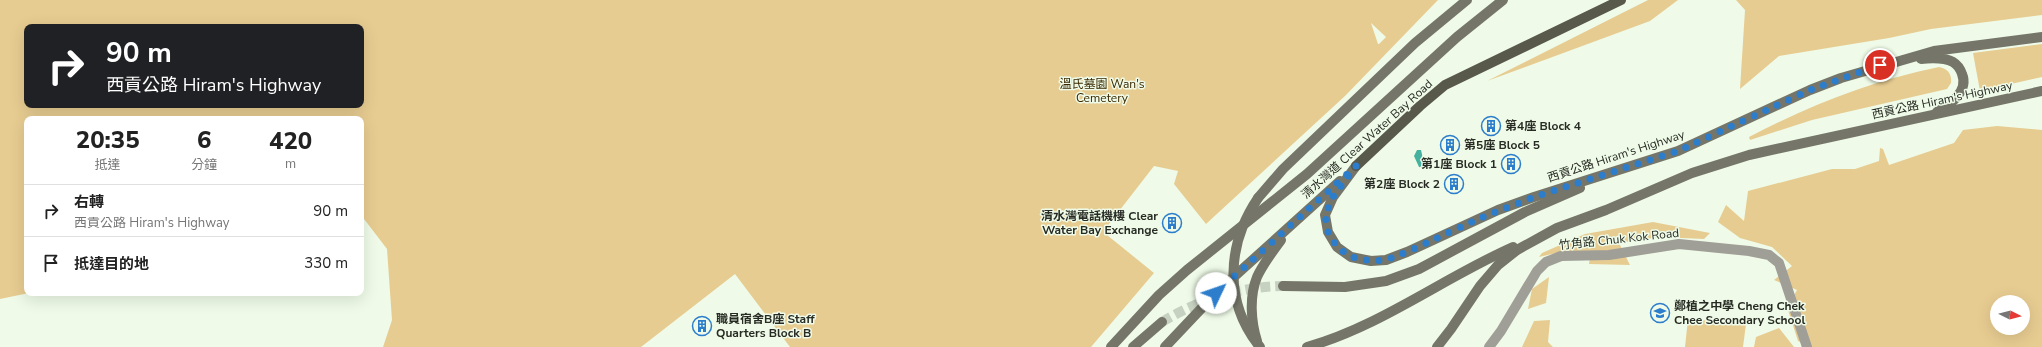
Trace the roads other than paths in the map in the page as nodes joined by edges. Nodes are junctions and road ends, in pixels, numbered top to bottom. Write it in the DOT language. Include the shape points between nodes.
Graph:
graph roads {
  1 [pos="1467,0"];
  2 [pos="1503,0"];
  3 [pos="1621,0"];
  4 [pos="2042,37"];
  5 [pos="1892,62"];
  6 [pos="2042,91"];
  7 [pos="1927,116"];
  8 [pos="1356,166"];
  9 [pos="1622,170"];
  10 [pos="1288,228"];
  11 [pos="1557,228"];
  12 [pos="1283,286"];
  13 [pos="1162,322"];
  14 [pos="1112,347"];
  15 [pos="1132,347"];
  16 [pos="1165,347"];
  17 [pos="1259,347"];
  18 [pos="1307,347"];
  19 [pos="1437,347"];
  20 [pos="1489,347"];
  21 [pos="1807,347"];
  1 -- 17 [label="main road, bridge" via="1415,43 1296,156 1274,178 1250,210 1235,248 1232,272 1235,297 1243,321"];
  2 -- 14 [label="main road, 清水灣道 Clear Water Bay Road" via="1457,37 1307,174 1186,270 1159,295"];
  3 -- 8 [label="main road, 清水灣道 Clear Water Bay Road" via="1445,85"];
  4 -- 5 [label="main road, 西貢公路 Hiram's Highway" via="1960,47"];
  5 -- 7 [label="main road" via="1938,59 1960,67 1964,84 1960,93 1944,108"];
  5 -- 9 [label="main road, 西貢公路 Hiram's Highway" via="1810,90 1696,143"];
  6 -- 7 [label="main road, 西貢公路 Hiram's Highway"];
  7 -- 11 [label="main road, 西貢公路 Hiram's Highway" via="1749,155 1692,173"];
  8 -- 9 [label="main road, 西貢公路 Hiram's Highway" via="1333,197 1325,215 1325,223 1332,241 1343,253 1371,261 1397,256 1541,194"];
  8 -- 10 [label="main road, 清水灣道 Clear Water Bay Road"];
  9 -- 12 [label="main road" via="1525,212 1402,276 1367,285 1345,287"];
  10 -- 16 [label="main road, 清水灣道 Clear Water Bay Road" via="1216,293"];
  10 -- 17 [label="main road" via="1257,277 1252,302 1252,323"];
  11 -- 18 [label="main road" via="1483,260 1355,330"];
  11 -- 19 [label="main road, 西貢公路 Hiram's Highway" via="1517,250 1498,265"];
  13 -- 15 [label="main road"];
  20 -- 21 [label="street, 竹角路 Chuk Kok Road" via="1537,271 1546,262 1561,256 1609,255 1679,244 1749,251 1768,255 1779,263"];
}
